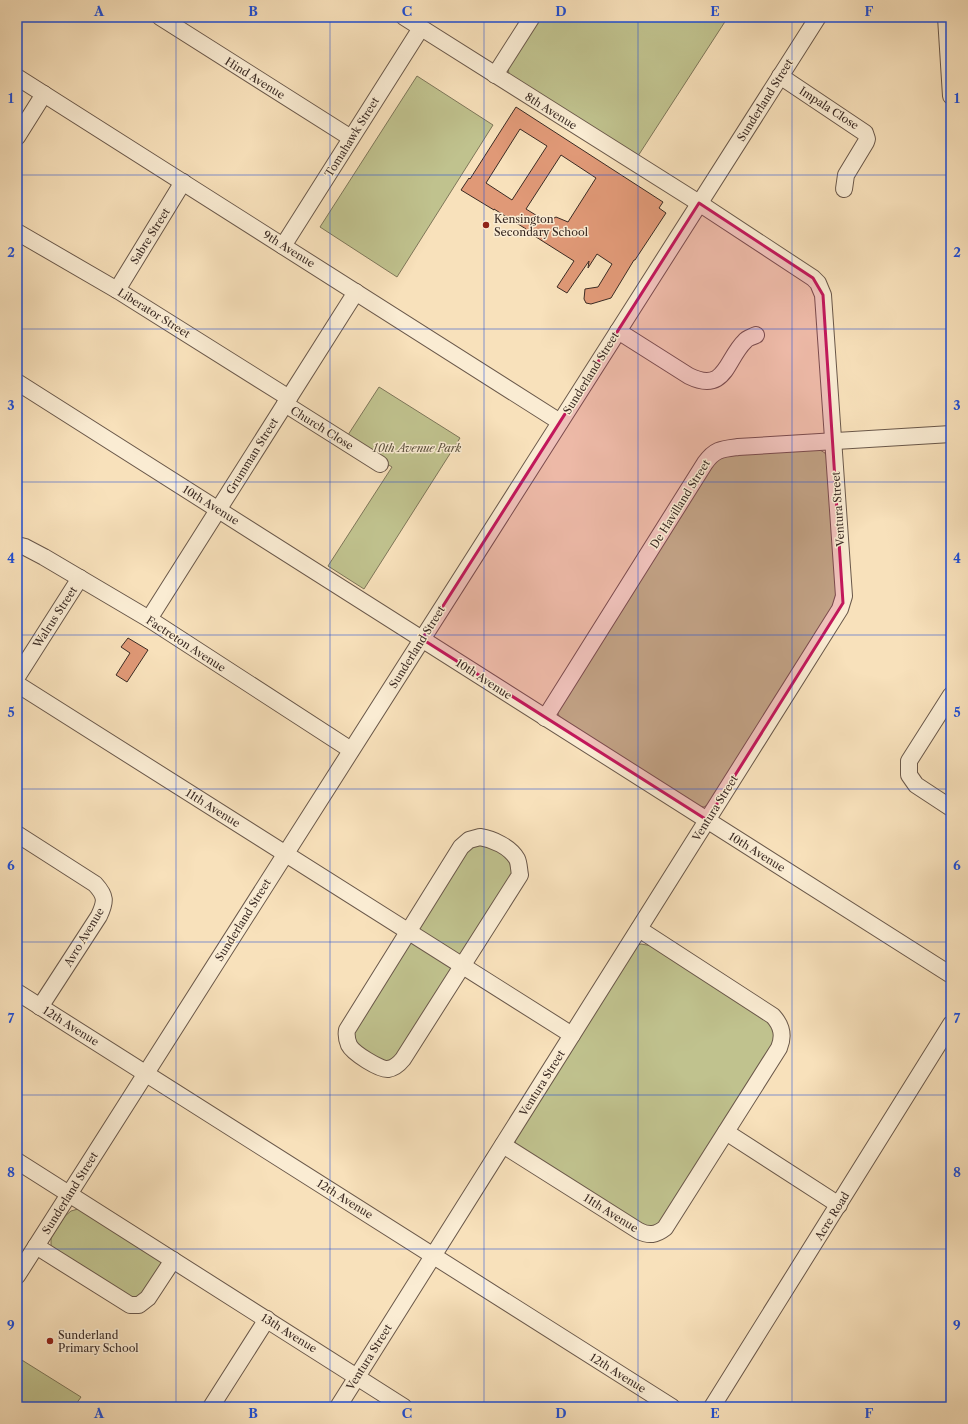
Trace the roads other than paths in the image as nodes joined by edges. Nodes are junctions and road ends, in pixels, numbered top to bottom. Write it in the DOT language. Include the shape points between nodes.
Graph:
graph roads {
  1 [pos="160,17"];
  2 [pos="404,17"];
  3 [pos="532,17"];
  4 [pos="818,17"];
  5 [pos="946,17"];
  6 [pos="421,28"];
  7 [pos="495,75"];
  8 [pos="780,76"];
  9 [pos="17,77"];
  10 [pos="44,94"];
  11 [pos="951,96"];
  12 [pos="17,137"];
  13 [pos="351,138"];
  14 [pos="183,182"];
  15 [pos="844,189"];
  16 [pos="699,203"];
  17 [pos="17,232"];
  18 [pos="283,246"];
  19 [pos="117,290"];
  20 [pos="356,292"];
  21 [pos="618,331"];
  22 [pos="756,335"];
  23 [pos="17,382"];
  24 [pos="287,401"];
  25 [pos="560,422"];
  26 [pos="951,434"];
  27 [pos="833,442"];
  28 [pos="380,464"];
  29 [pos="218,510"];
  30 [pos="17,545"];
  31 [pos="80,578"];
  32 [pos="149,619"];
  33 [pos="422,639"];
  34 [pos="17,677"];
  35 [pos="17,684"];
  36 [pos="951,695"];
  37 [pos="545,718"];
  38 [pos="351,750"];
  39 [pos="951,808"];
  40 [pos="707,820"];
  41 [pos="17,834"];
  42 [pos="285,854"];
  43 [pos="639,929"];
  44 [pos="409,932"];
  45 [pos="462,967"];
  46 [pos="951,975"];
  47 [pos="17,992"];
  48 [pos="40,1007"];
  49 [pos="951,1024"];
  50 [pos="572,1035"];
  51 [pos="146,1073"];
  52 [pos="726,1132"];
  53 [pos="503,1145"];
  54 [pos="17,1161"];
  55 [pos="69,1194"];
  56 [pos="839,1205"];
  57 [pos="36,1246"];
  58 [pos="433,1255"];
  59 [pos="173,1260"];
  60 [pos="17,1276"];
  61 [pos="266,1319"];
  62 [pos="357,1377"];
  63 [pos="211,1407"];
  64 [pos="338,1407"];
  65 [pos="404,1407"];
  66 [pos="672,1407"];
  67 [pos="712,1407"];
  1 -- 13 [label="street, Hind Avenue"];
  2 -- 6 [label="street, 8th Avenue"];
  3 -- 7 [label="street"];
  4 -- 8 [label="street, Sunderland Street"];
  5 -- 11 [label="street"];
  6 -- 7 [label="street, 8th Avenue"];
  6 -- 13 [label="street, Tomahawk Street"];
  7 -- 16 [label="street, 8th Avenue"];
  8 -- 15 [label="street, Impala Close" via="865,133 866,142 846,175"];
  8 -- 16 [label="street, Sunderland Street"];
  9 -- 10 [label="street, 9th Avenue"];
  10 -- 12 [label="street"];
  10 -- 14 [label="street, 9th Avenue"];
  13 -- 18 [label="street, Tomahawk Street"];
  14 -- 18 [label="street, 9th Avenue"];
  14 -- 19 [label="street, Sabre Street"];
  16 -- 21 [label="street, Sunderland Street"];
  16 -- 27 [label="street, Ventura Street" via="818,283 823,295"];
  17 -- 19 [label="street, Liberator Street"];
  18 -- 20 [label="street, 9th Avenue"];
  19 -- 24 [label="street, Liberator Street"];
  20 -- 24 [label="street, Grumman Street"];
  20 -- 25 [label="street, 9th Avenue"];
  21 -- 22 [label="street" via="695,379 705,380 714,380 721,376 745,340"];
  21 -- 25 [label="street, Sunderland Street"];
  23 -- 29 [label="street, 10th Avenue"];
  24 -- 28 [label="street, Church Close"];
  24 -- 29 [label="street, Grumman Street"];
  25 -- 33 [label="street, Sunderland Street"];
  26 -- 27 [label="street, De Havilland Street"];
  27 -- 37 [label="street, De Havilland Street" via="725,449 710,456"];
  27 -- 40 [label="street, Ventura Street" via="843,603"];
  29 -- 32 [label="street, Grumman Street"];
  29 -- 33 [label="street, 10th Avenue"];
  30 -- 31 [label="street, Factreton Avenue"];
  31 -- 32 [label="street, Factreton Avenue"];
  31 -- 34 [label="street, Walrus Street"];
  32 -- 38 [label="street, Factreton Avenue"];
  33 -- 37 [label="street, 10th Avenue"];
  33 -- 38 [label="street, Sunderland Street"];
  35 -- 42 [label="street, 11th Avenue"];
  36 -- 39 [label="street" via="909,761 909,775 916,785"];
  37 -- 40 [label="street, 10th Avenue"];
  38 -- 42 [label="street, Sunderland Street"];
  40 -- 43 [label="street, Ventura Street"];
  40 -- 46 [label="street, 10th Avenue"];
  41 -- 48 [label="street, Avro Avenue" via="95,884 102,892 104,901 99,916"];
  42 -- 44 [label="street, 11th Avenue"];
  42 -- 51 [label="street, Sunderland Street"];
  43 -- 50 [label="street, Ventura Street"];
  43 -- 52 [label="street, 11th Avenue" via="773,1016 779,1025 782,1035 779,1048"];
  44 -- 45 [label="street, 11th Avenue"];
  44 -- 45 [label="street" via="464,843 480,837 500,844 518,860 520,875"];
  44 -- 45 [label="street" via="347,1030 349,1045 362,1057 387,1069 397,1066"];
  45 -- 50 [label="street, 11th Avenue"];
  47 -- 48 [label="street, 12th Avenue"];
  48 -- 51 [label="street, 12th Avenue"];
  49 -- 56 [label="street, Acre Road"];
  50 -- 53 [label="street, Ventura Street"];
  51 -- 55 [label="street, Sunderland Street"];
  51 -- 58 [label="street, 12th Avenue"];
  52 -- 53 [label="street, 11th Avenue" via="665,1228 653,1234 639,1231"];
  52 -- 56 [label="street"];
  53 -- 58 [label="street, Ventura Street"];
  54 -- 55 [label="street, 13th Avenue"];
  55 -- 57 [label="street, Sunderland Street"];
  55 -- 59 [label="street, 13th Avenue"];
  56 -- 67 [label="street, Acre Road"];
  57 -- 59 [label="street" via="130,1305 140,1305 148,1298"];
  57 -- 60 [label="street, Sunderland Street"];
  58 -- 62 [label="street, Ventura Street"];
  58 -- 66 [label="street, 12th Avenue"];
  59 -- 61 [label="street, 13th Avenue"];
  61 -- 62 [label="street, 13th Avenue"];
  61 -- 63 [label="street"];
  62 -- 64 [label="street, Ventura Street"];
  62 -- 65 [label="street, 13th Avenue"];
}
